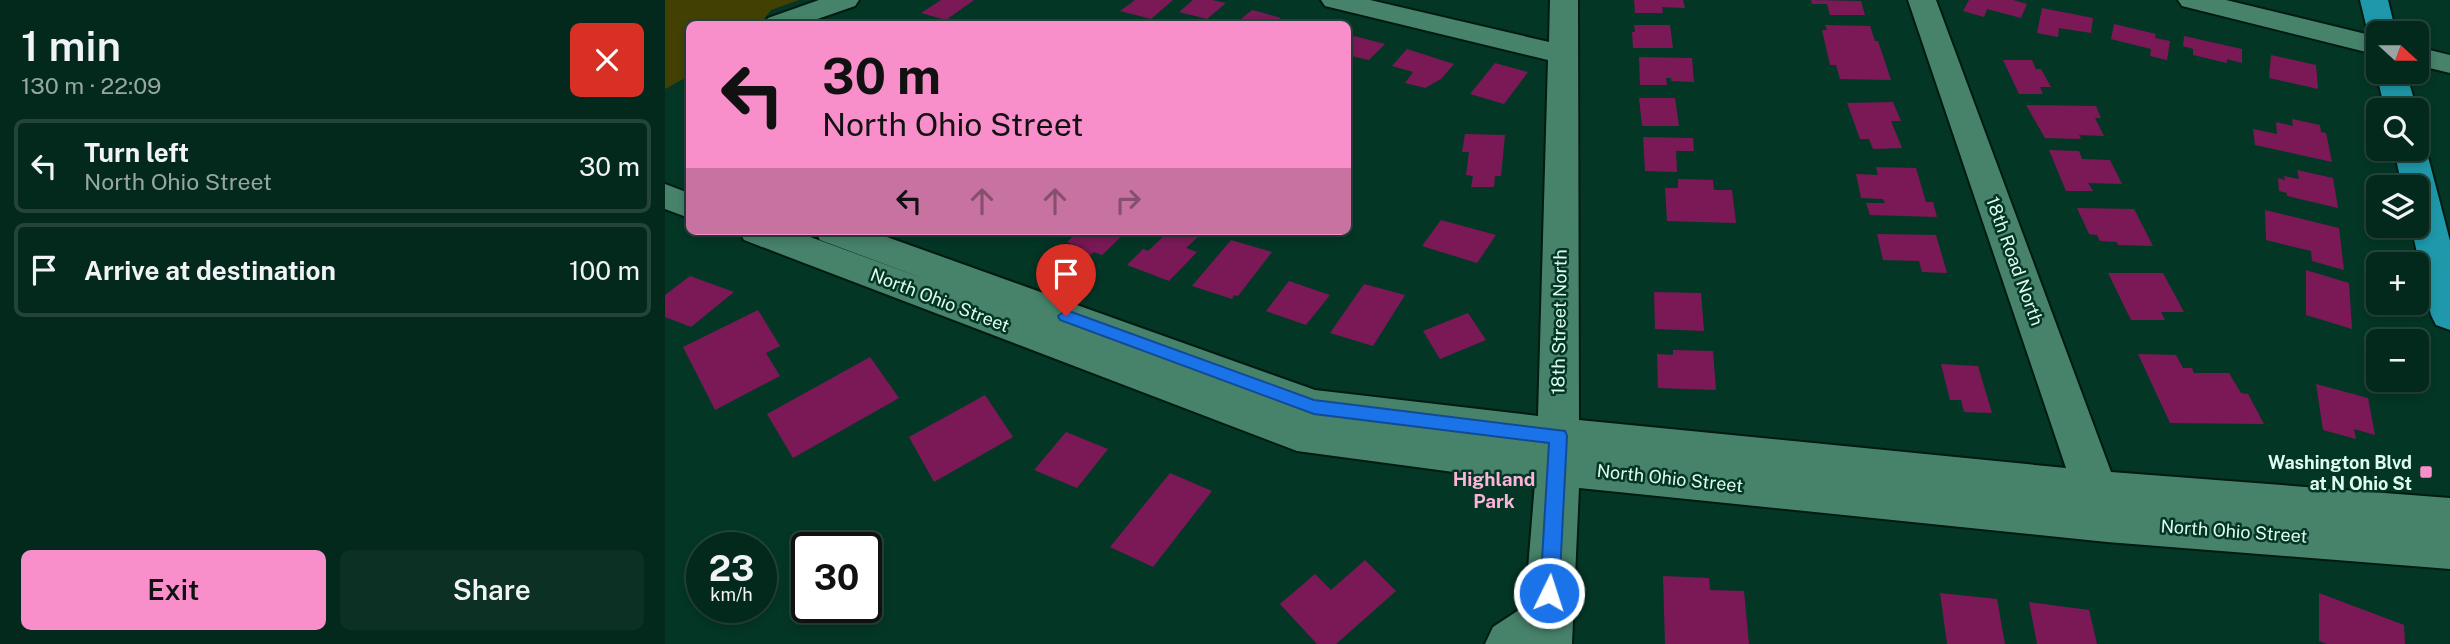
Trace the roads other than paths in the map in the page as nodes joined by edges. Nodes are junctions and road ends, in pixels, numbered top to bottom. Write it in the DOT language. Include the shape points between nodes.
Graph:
graph roads {
  1 [pos="845,0"];
  2 [pos="1335,0"];
  3 [pos="1564,0"];
  4 [pos="1922,0"];
  5 [pos="2374,0"];
  6 [pos="2209,2"];
  7 [pos="786,21"];
  8 [pos="2379,21"];
  9 [pos="2366,43"];
  10 [pos="1562,54"];
  11 [pos="2429,59"];
  12 [pos="2450,64"];
  13 [pos="2413,161"];
  14 [pos="665,170"];
  15 [pos="686,178"];
  16 [pos="665,197"];
  17 [pos="686,205"];
  18 [pos="769,235"];
  19 [pos="842,235"];
  20 [pos="2450,315"];
  21 [pos="1081,337"];
  22 [pos="1558,452"];
  23 [pos="2101,506"];
  24 [pos="2450,518"];
  25 [pos="2450,548"];
  26 [pos="1535,636"];
  1 -- 7 [label="street"];
  2 -- 10 [label="street"];
  3 -- 10 [label="street, 18th Street North"];
  4 -- 23 [label="street, 18th Road North"];
  5 -- 8 [label="main road"];
  6 -- 9 [label="street"];
  10 -- 22 [label="street, 18th Street North"];
  11 -- 12 [label="street"];
  13 -- 20 [label="main road"];
  14 -- 15 [label="street"];
  16 -- 17 [label="street"];
  18 -- 21 [label="street, North Ohio Street"];
  19 -- 21 [label="street, North Ohio Street"];
  21 -- 22 [label="street, North Ohio Street" via="1297,433"];
  22 -- 23 [label="street, North Ohio Street"];
  22 -- 26 [label="street, 18th Street North"];
  23 -- 24 [label="street, North Ohio Street"];
  23 -- 25 [label="street, North Ohio Street"];
}
